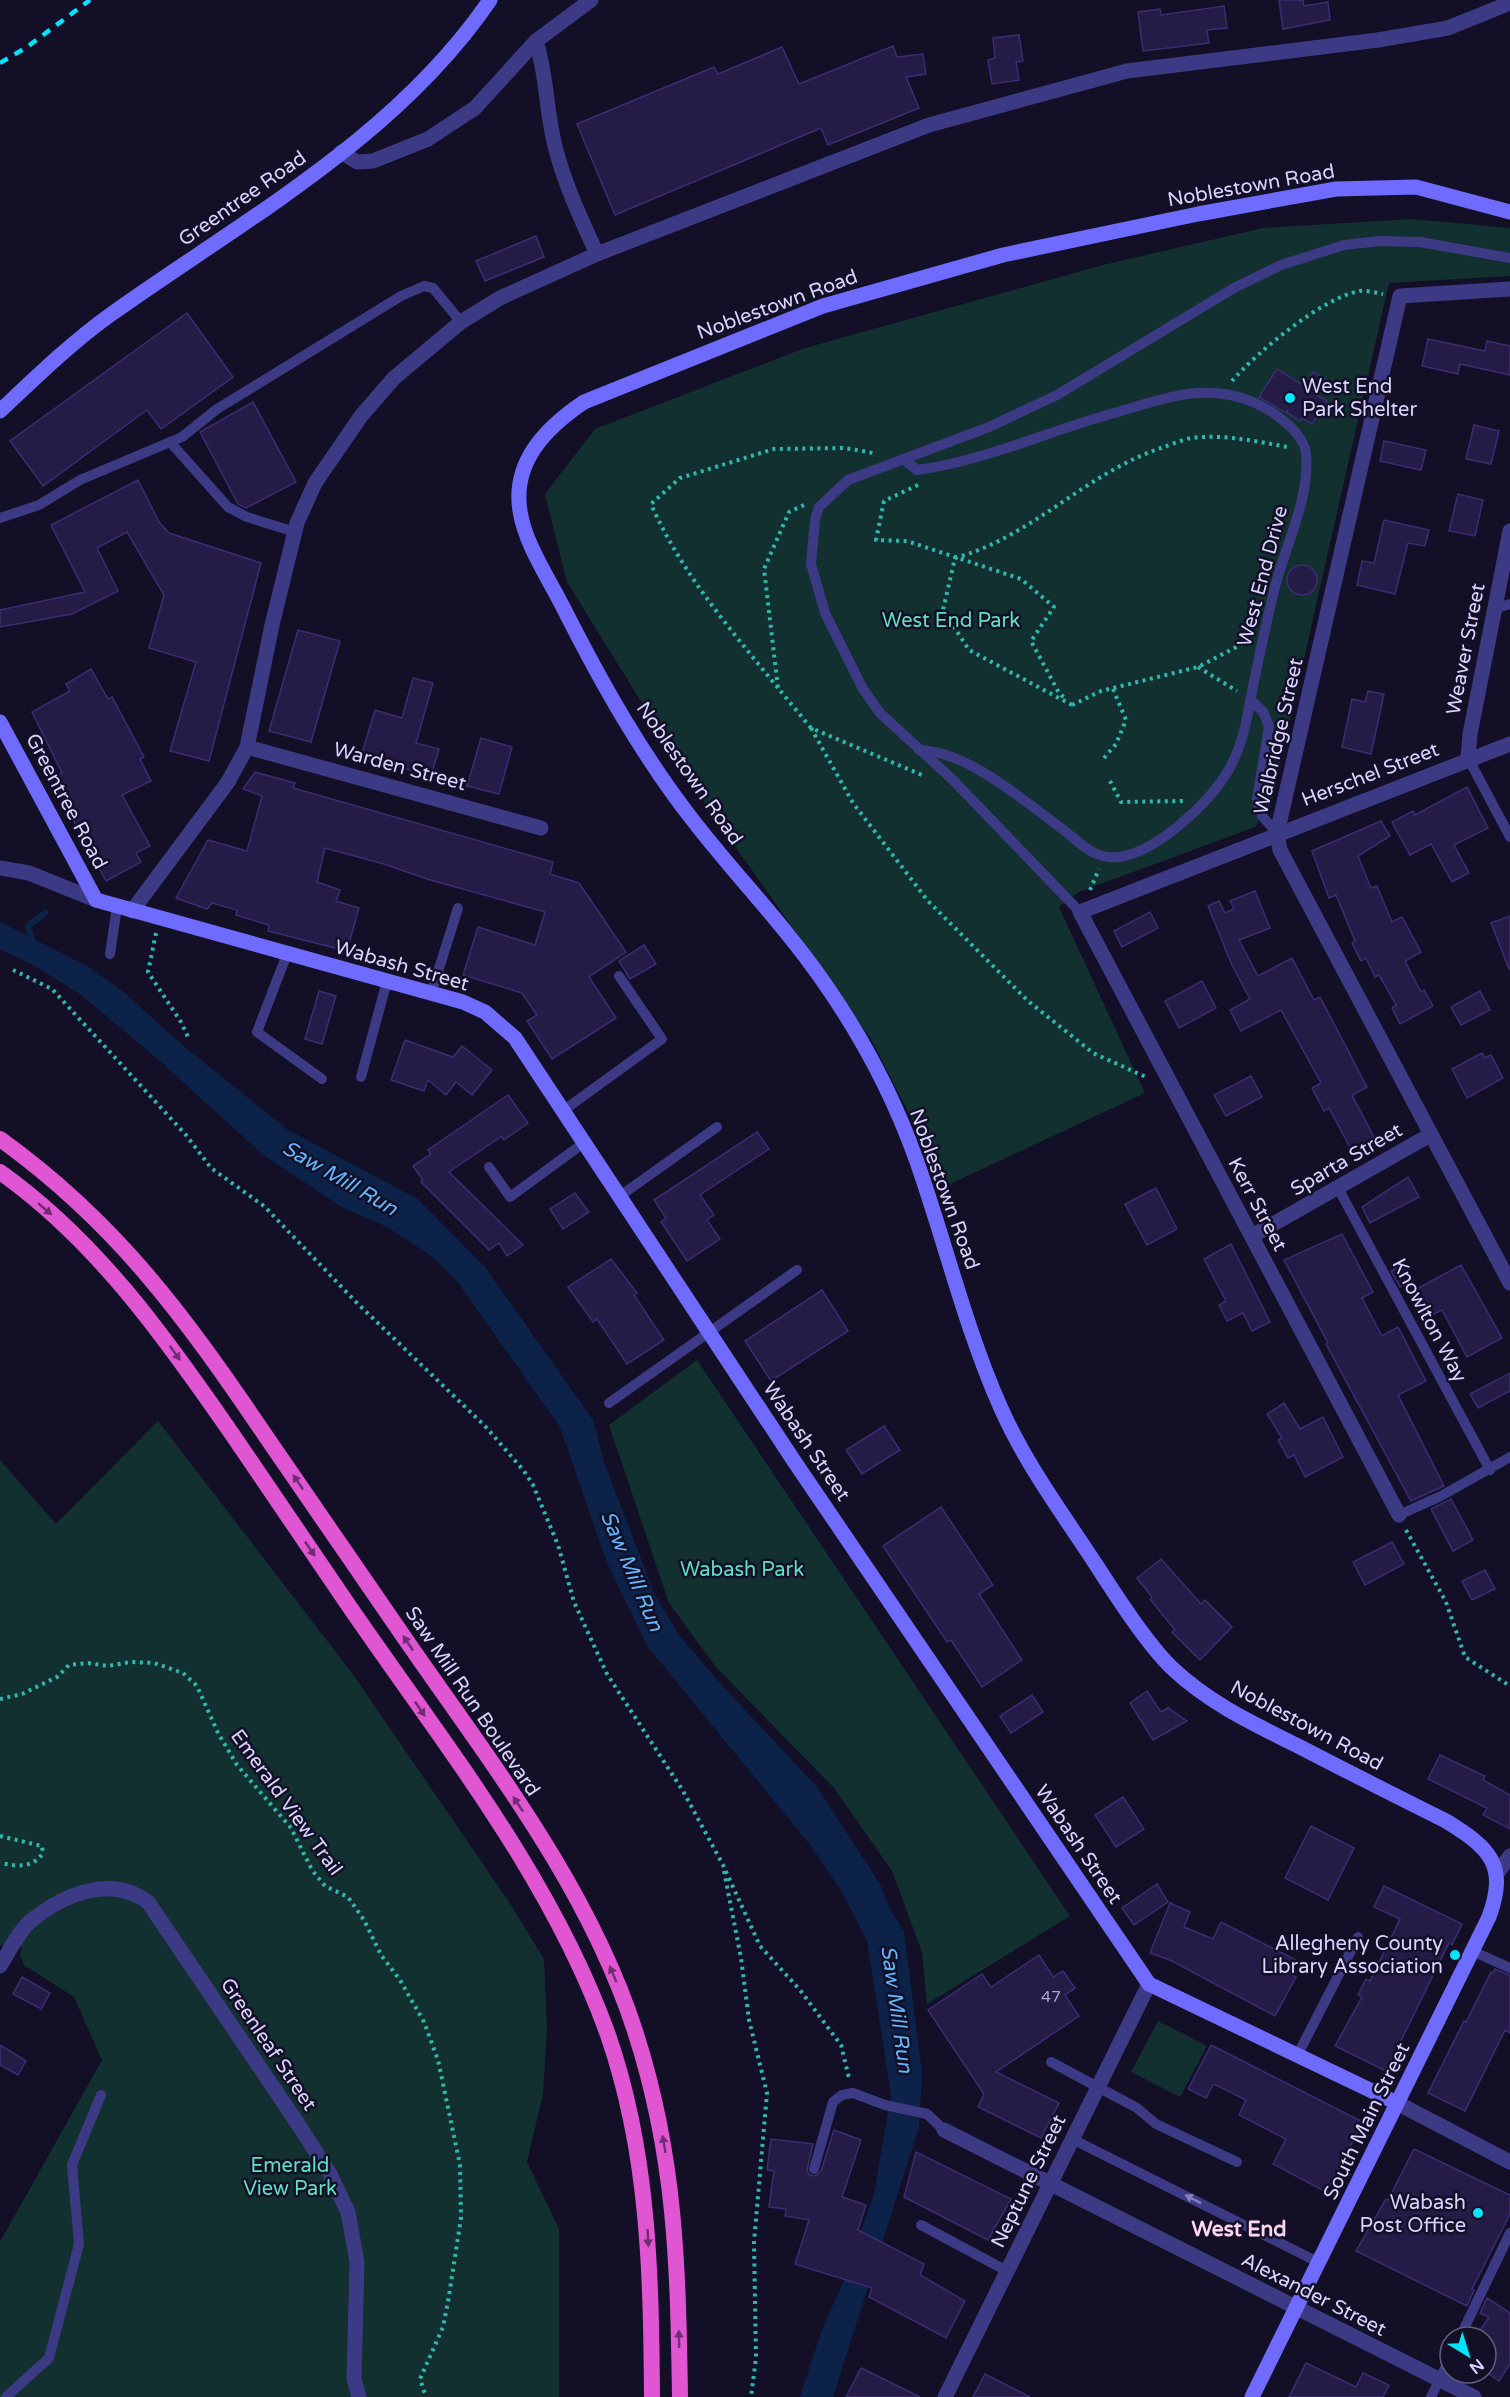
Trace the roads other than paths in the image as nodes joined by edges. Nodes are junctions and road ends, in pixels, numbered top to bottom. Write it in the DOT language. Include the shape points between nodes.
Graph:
graph roads {
  1 [pos="490,0"];
  2 [pos="591,0"];
  3 [pos="1510,3"];
  4 [pos="536,41"];
  5 [pos="341,152"];
  6 [pos="1510,212"];
  7 [pos="597,254"];
  8 [pos="1510,258"];
  9 [pos="1510,289"];
  10 [pos="460,322"];
  11 [pos="0,411"];
  12 [pos="170,442"];
  13 [pos="903,459"];
  14 [pos="0,518"];
  15 [pos="1510,531"];
  16 [pos="295,532"];
  17 [pos="1510,604"];
  18 [pos="1494,609"];
  19 [pos="1251,700"];
  20 [pos="0,722"];
  21 [pos="1510,744"];
  22 [pos="247,747"];
  23 [pos="919,750"];
  24 [pos="1468,758"];
  25 [pos="541,828"];
  26 [pos="1277,833"];
  27 [pos="1510,837"];
  28 [pos="0,868"];
  29 [pos="96,900"];
  30 [pos="117,907"];
  31 [pos="458,908"];
  32 [pos="132,911"];
  33 [pos="1080,912"];
  34 [pos="110,954"];
  35 [pos="287,954"];
  36 [pos="619,976"];
  37 [pos="387,981"];
  38 [pos="431,994"];
  39 [pos="361,1077"];
  40 [pos="322,1079"];
  41 [pos="564,1110"];
  42 [pos="717,1127"];
  43 [pos="1430,1135"];
  44 [pos="0,1139"];
  45 [pos="585,1142"];
  46 [pos="489,1167"];
  47 [pos="0,1172"];
  48 [pos="1338,1188"];
  49 [pos="620,1196"];
  50 [pos="1252,1236"];
  51 [pos="796,1270"];
  52 [pos="1510,1283"];
  53 [pos="708,1332"];
  54 [pos="609,1403"];
  55 [pos="1510,1457"];
  56 [pos="1490,1470"];
  57 [pos="1399,1515"];
  58 [pos="1510,1856"];
  59 [pos="1504,1869"];
  60 [pos="1358,1937"];
  61 [pos="1472,1951"];
  62 [pos="0,1966"];
  63 [pos="1510,1968"];
  64 [pos="1149,1984"];
  65 [pos="1297,2056"];
  66 [pos="1051,2062"];
  67 [pos="1097,2089"];
  68 [pos="101,2095"];
  69 [pos="1397,2103"];
  70 [pos="944,2130"];
  71 [pos="1072,2139"];
  72 [pos="1237,2162"];
  73 [pos="1510,2162"];
  74 [pos="814,2169"];
  75 [pos="1049,2184"];
  76 [pos="921,2225"];
  77 [pos="1510,2233"];
  78 [pos="1320,2263"];
  79 [pos="1007,2271"];
  80 [pos="1298,2309"];
  81 [pos="1466,2325"];
  82 [pos="1438,2379"];
  83 [pos="1438,2382"];
  84 [pos="1449,2385"];
  85 [pos="6,2397"];
  86 [pos="359,2397"];
  87 [pos="651,2397"];
  88 [pos="680,2397"];
  89 [pos="945,2397"];
  90 [pos="1252,2397"];
  91 [pos="1431,2397"];
  92 [pos="1474,2397"];
  1 -- 5 [label="main road, Greentree Road" via="465,37 410,95"];
  2 -- 4 [label="street"];
  3 -- 7 [label="street" via="1448,28 1127,71 929,125"];
  4 -- 5 [label="street" via="475,108 428,139 373,161 357,162"];
  4 -- 7 [label="street" via="555,145 568,189"];
  5 -- 11 [label="main road, Greentree Road" via="108,317"];
  6 -- 59 [label="main road, Noblestown Road" via="1416,187 1336,189 1003,255 900,283 823,306 584,402 540,438 530,453 519,491 520,514 533,547 637,742 694,822 825,983 860,1040 915,1156 999,1404 1033,1467 1103,1576 1171,1667 1229,1712 1472,1837"];
  7 -- 10 [label="street" via="500,298"];
  8 -- 13 [label="lane" via="1420,242 1379,241 1344,245 1281,265 1234,288 1057,395 989,427"];
  9 -- 26 [label="street, Walbridge Street" via="1400,296"];
  10 -- 12 [label="lane" via="433,288 424,286 400,296"];
  10 -- 16 [label="street" via="394,378 362,416 315,483"];
  12 -- 14 [label="lane" via="80,480 39,505"];
  12 -- 16 [label="lane" via="228,507"];
  13 -- 19 [label="lane, West End Drive" via="917,470 956,465 1082,421 1183,396 1222,393 1248,400 1280,418 1297,434 1306,451 1305,480 1274,588"];
  13 -- 23 [label="lane" via="848,480 831,493 819,507 815,520 811,564 825,613 863,689 880,713"];
  15 -- 18 [label="street, Weaver Street"];
  16 -- 22 [label="street"];
  17 -- 18 [label="lane"];
  18 -- 24 [label="street, Weaver Street"];
  19 -- 23 [label="lane, West End Drive" via="1244,738 1227,773 1179,825 1147,849 1121,857 1105,857 1086,850 976,769 938,751"];
  19 -- 26 [label="lane" via="1264,713 1269,727 1257,799 1262,816"];
  20 -- 29 [label="main road, Greentree Road"];
  21 -- 24 [label="street, Herschel Street"];
  22 -- 25 [label="street, Warden Street"];
  22 -- 32 [label="street" via="228,782"];
  23 -- 33 [label="lane"];
  24 -- 26 [label="street, Herschel Street"];
  24 -- 27 [label="lane"];
  26 -- 33 [label="street, Herschel Street"];
  26 -- 43 [label="street, Walbridge Street" via="1280,850"];
  28 -- 29 [label="street, Wabash Street" via="28,873"];
  29 -- 30 [label="main road, Wabash Street"];
  30 -- 32 [label="main road, Wabash Street"];
  30 -- 34 [label="lane"];
  31 -- 38 [label="lane"];
  32 -- 35 [label="main road, Wabash Street"];
  33 -- 50 [label="street, Kerr Street"];
  35 -- 37 [label="main road, Wabash Street"];
  35 -- 40 [label="lane" via="257,1032"];
  36 -- 41 [label="lane" via="662,1039"];
  37 -- 38 [label="main road, Wabash Street"];
  37 -- 39 [label="lane"];
  38 -- 41 [label="main road, Wabash Street" via="463,1002 497,1021 521,1046"];
  41 -- 45 [label="main road, Wabash Street"];
  42 -- 49 [label="lane"];
  43 -- 48 [label="street, Sparta Street"];
  43 -- 52 [label="street, Walbridge Street"];
  88 -- 44 [label="highway, Saw Mill Run Boulevard, one-way" via="675,2230 661,2126 634,2028 613,1974 568,1882 178,1311 108,1229"];
  45 -- 46 [label="lane" via="510,1197"];
  45 -- 49 [label="main road, Wabash Street"];
  47 -- 87 [label="highway, one-way" via="88,1248 156,1327 539,1886 588,1985 622,2083 644,2190 648,2232"];
  48 -- 50 [label="street, Sparta Street"];
  48 -- 56 [label="lane, Knowlton Way"];
  49 -- 53 [label="main road, Wabash Street"];
  50 -- 57 [label="street, Kerr Street"];
  51 -- 53 [label="lane"];
  53 -- 54 [label="lane"];
  53 -- 64 [label="main road, Wabash Street"];
  55 -- 56 [label="lane"];
  56 -- 57 [label="lane"];
  58 -- 59 [label="street"];
  59 -- 61 [label="main road, South Main Street" via="1495,1901"];
  60 -- 65 [label="lane"];
  61 -- 63 [label="lane"];
  61 -- 69 [label="main road, South Main Street"];
  62 -- 86 [label="street, Greenleaf Street" via="31,1920 70,1897 96,1887 119,1888 148,1902 298,2124 330,2174 348,2212 357,2262 354,2379"];
  64 -- 65 [label="main road, Wabash Street"];
  64 -- 67 [label="street, Neptune Street"];
  65 -- 69 [label="main road, Wabash Street"];
  66 -- 67 [label="lane"];
  67 -- 71 [label="street, Neptune Street"];
  67 -- 72 [label="lane" via="1137,2108 1156,2124"];
  68 -- 85 [label="lane" via="72,2165 79,2244 49,2358"];
  69 -- 73 [label="street, Wabash Street"];
  69 -- 78 [label="main road, South Main Street"];
  70 -- 74 [label="lane" via="927,2114 854,2093 842,2095 833,2102"];
  70 -- 75 [label="street, Alexander Street"];
  71 -- 75 [label="street, Neptune Street"];
  78 -- 71 [label="lane, one-way"];
  75 -- 79 [label="street, Neptune Street"];
  75 -- 80 [label="street, Alexander Street"];
  76 -- 79 [label="lane"];
  77 -- 81 [label="lane"];
  78 -- 80 [label="main road, South Main Street"];
  79 -- 89 [label="street, Neptune Street"];
  80 -- 82 [label="street, Alexander Street"];
  80 -- 90 [label="main road, South Main Street"];
  83 -- 91 [label="lane"];
  84 -- 92 [label="street, Alexander Street"];
}
